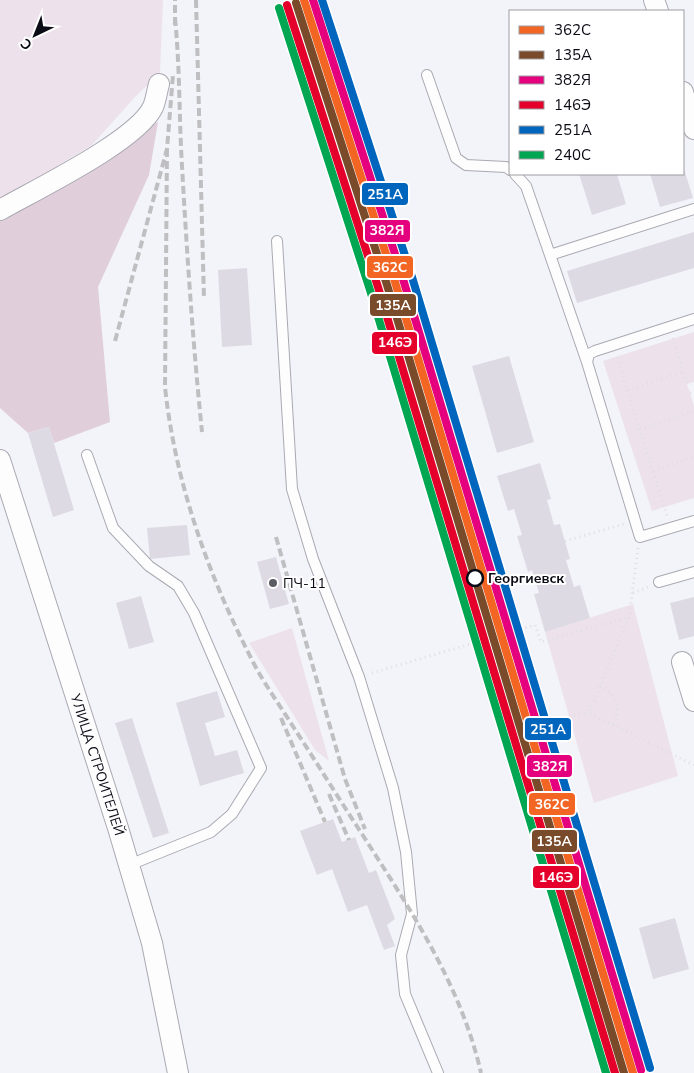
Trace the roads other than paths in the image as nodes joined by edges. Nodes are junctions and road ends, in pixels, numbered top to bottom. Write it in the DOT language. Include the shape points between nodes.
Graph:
graph roads {
  1 [pos="427,75"];
  2 [pos="159,84"];
  3 [pos="684,95"];
  4 [pos="694,129"];
  5 [pos="509,169"];
  6 [pos="516,175"];
  7 [pos="694,209"];
  8 [pos="0,210"];
  9 [pos="277,241"];
  10 [pos="550,255"];
  11 [pos="694,319"];
  12 [pos="587,362"];
  13 [pos="87,455"];
  14 [pos="0,460"];
  15 [pos="694,521"];
  16 [pos="694,572"];
  17 [pos="659,582"];
  18 [pos="682,662"];
  19 [pos="694,701"];
  20 [pos="128,865"];
  21 [pos="178,1073"];
  22 [pos="438,1073"];
  1 -- 5 [label="lane" via="456,158 466,165"];
  2 -- 8 [label="street" via="152,108 118,141"];
  3 -- 4 [label="street"];
  6 -- 10 [label="lane" via="526,186"];
  7 -- 10 [label="lane"];
  9 -- 22 [label="lane" via="292,488 313,559 359,677 393,788 406,852 412,914 401,955 405,994"];
  10 -- 12 [label="lane"];
  11 -- 12 [label="lane" via="589,354"];
  12 -- 15 [label="lane" via="640,537"];
  13 -- 20 [label="lane" via="113,528 149,566 178,586 194,614 261,768 232,814 211,832"];
  14 -- 20 [label="street, УЛИЦА СТРОИТЕЛЕЙ"];
  16 -- 17 [label="lane"];
  18 -- 19 [label="street"];
  20 -- 21 [label="street, УЛИЦА СТРОИТЕЛЕЙ" via="152,943"];
}
